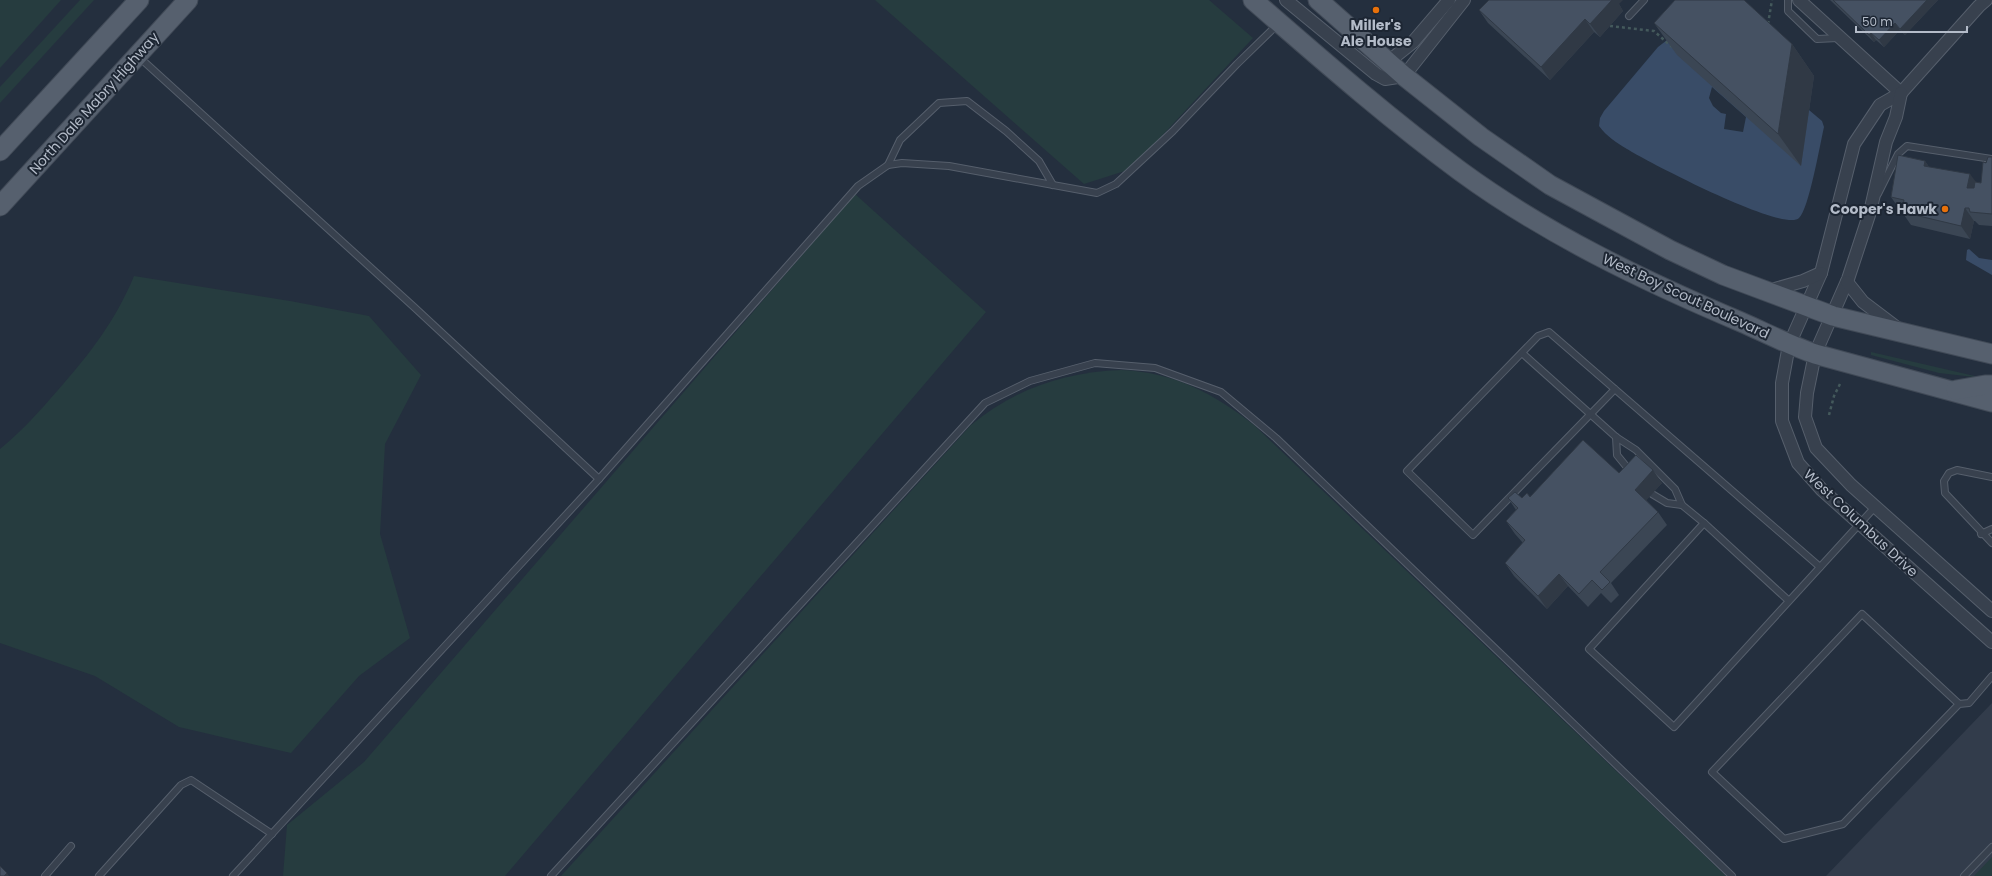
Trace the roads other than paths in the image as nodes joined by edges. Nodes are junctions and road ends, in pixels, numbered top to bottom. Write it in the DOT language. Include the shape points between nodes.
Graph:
graph roads {
  1 [pos="139,0"];
  2 [pos="188,0"];
  3 [pos="1253,0"];
  4 [pos="1286,0"];
  5 [pos="1318,0"];
  6 [pos="1449,0"];
  7 [pos="1464,0"];
  8 [pos="1644,0"];
  9 [pos="1788,0"];
  10 [pos="1800,0"];
  11 [pos="1986,0"];
  12 [pos="1629,16"];
  13 [pos="1279,23"];
  14 [pos="1840,38"];
  15 [pos="137,55"];
  16 [pos="1388,62"];
  17 [pos="1404,76"];
  18 [pos="1901,93"];
  19 [pos="0,151"];
  20 [pos="1992,159"];
  21 [pos="888,165"];
  22 [pos="1053,185"];
  23 [pos="2,198"];
  24 [pos="1870,212"];
  25 [pos="1821,273"];
  26 [pos="1847,282"];
  27 [pos="1766,292"];
  28 [pos="1806,307"];
  29 [pos="1833,316"];
  30 [pos="1905,333"];
  31 [pos="1789,345"];
  32 [pos="1522,353"];
  33 [pos="1815,354"];
  34 [pos="1992,354"];
  35 [pos="1992,386"];
  36 [pos="1615,389"];
  37 [pos="1951,391"];
  38 [pos="1992,402"];
  39 [pos="1591,414"];
  40 [pos="1616,437"];
  41 [pos="1992,477"];
  42 [pos="1635,478"];
  43 [pos="599,479"];
  44 [pos="1652,494"];
  45 [pos="1682,505"];
  46 [pos="1875,507"];
  47 [pos="1704,523"];
  48 [pos="1860,524"];
  49 [pos="1992,528"];
  50 [pos="1981,534"];
  51 [pos="1992,543"];
  52 [pos="1820,567"];
  53 [pos="1789,601"];
  54 [pos="1992,611"];
  55 [pos="1992,642"];
  56 [pos="1992,676"];
  57 [pos="1959,704"];
  58 [pos="272,834"];
  59 [pos="72,846"];
  60 [pos="1992,847"];
  61 [pos="45,876"];
  62 [pos="99,876"];
  63 [pos="233,876"];
  64 [pos="552,876"];
  65 [pos="1732,876"];
  66 [pos="1964,876"];
  1 -- 19 [label="main road"];
  2 -- 15 [label="main road, North Dale Mabry Highway"];
  3 -- 13 [label="main road"];
  4 -- 17 [label="street" via="1376,74 1385,79"];
  5 -- 16 [label="main road"];
  6 -- 16 [label="street" via="1413,42"];
  7 -- 17 [label="street"];
  8 -- 12 [label="lane"];
  9 -- 14 [label="lane" via="1788,11 1817,39"];
  10 -- 14 [label="street"];
  11 -- 18 [label="street"];
  13 -- 22 [label="lane" via="1173,131 1116,184 1096,193"];
  13 -- 31 [label="main road, West Boy Scout Boulevard" via="1370,101 1462,172 1540,222 1679,296"];
  14 -- 18 [label="street"];
  15 -- 23 [label="main road, North Dale Mabry Highway"];
  15 -- 43 [label="lane"];
  16 -- 17 [label="main road"];
  17 -- 27 [label="main road" via="1481,137 1550,185 1670,250"];
  18 -- 24 [label="street, West Columbus Drive" via="1896,117 1886,142"];
  18 -- 25 [label="street, West Columbus Drive" via="1880,105 1854,144"];
  20 -- 24 [label="lane" via="1907,146 1898,154"];
  21 -- 22 [label="lane" via="902,163 948,166"];
  21 -- 22 [label="lane" via="900,140 939,103 967,101 1039,160"];
  21 -- 43 [label="lane" via="858,186"];
  24 -- 26 [label="street, West Columbus Drive"];
  25 -- 27 [label="street" via="1804,281"];
  25 -- 28 [label="street, West Columbus Drive"];
  26 -- 29 [label="street, West Columbus Drive"];
  26 -- 30 [label="street" via="1863,302"];
  27 -- 28 [label="main road"];
  28 -- 29 [label="main road"];
  28 -- 31 [label="street, West Columbus Drive"];
  29 -- 30 [label="main road"];
  29 -- 33 [label="street, West Columbus Drive"];
  30 -- 34 [label="main road"];
  31 -- 33 [label="main road, West Boy Scout Boulevard"];
  31 -- 48 [label="street, West Columbus Drive" via="1782,383 1782,421 1798,463 1822,490"];
  32 -- 36 [label="lane" via="1538,336 1549,332"];
  32 -- 39 [label="lane"];
  32 -- 39 [label="lane" via="1407,471 1473,535"];
  33 -- 37 [label="main road, West Boy Scout Boulevard"];
  33 -- 46 [label="street, West Columbus Drive" via="1805,417 1816,448"];
  35 -- 37 [label="main road"];
  36 -- 39 [label="lane"];
  36 -- 52 [label="lane"];
  37 -- 38 [label="main road, West Boy Scout Boulevard"];
  39 -- 40 [label="lane"];
  40 -- 42 [label="lane" via="1617,455"];
  40 -- 45 [label="lane" via="1636,450 1675,489"];
  41 -- 50 [label="lane" via="1957,470 1949,473 1944,481 1945,493"];
  43 -- 58 [label="lane"];
  44 -- 45 [label="lane" via="1667,503"];
  45 -- 47 [label="lane"];
  46 -- 48 [label="lane"];
  46 -- 54 [label="street, West Columbus Drive"];
  47 -- 53 [label="lane"];
  47 -- 53 [label="lane" via="1589,649 1674,727"];
  48 -- 52 [label="lane"];
  48 -- 55 [label="street, West Columbus Drive"];
  49 -- 50 [label="lane"];
  50 -- 51 [label="lane"];
  52 -- 53 [label="lane"];
  56 -- 57 [label="lane" via="1968,703"];
  57 -- 57 [label="lane" via="1843,824 1784,839 1712,772 1862,614"];
  58 -- 62 [label="lane" via="191,780 181,785"];
  58 -- 63 [label="lane"];
  59 -- 61 [label="lane"];
  60 -- 66 [label="lane"];
  64 -- 65 [label="lane" via="985,403 1030,381 1095,363 1155,368 1221,392 1276,438"];
}
